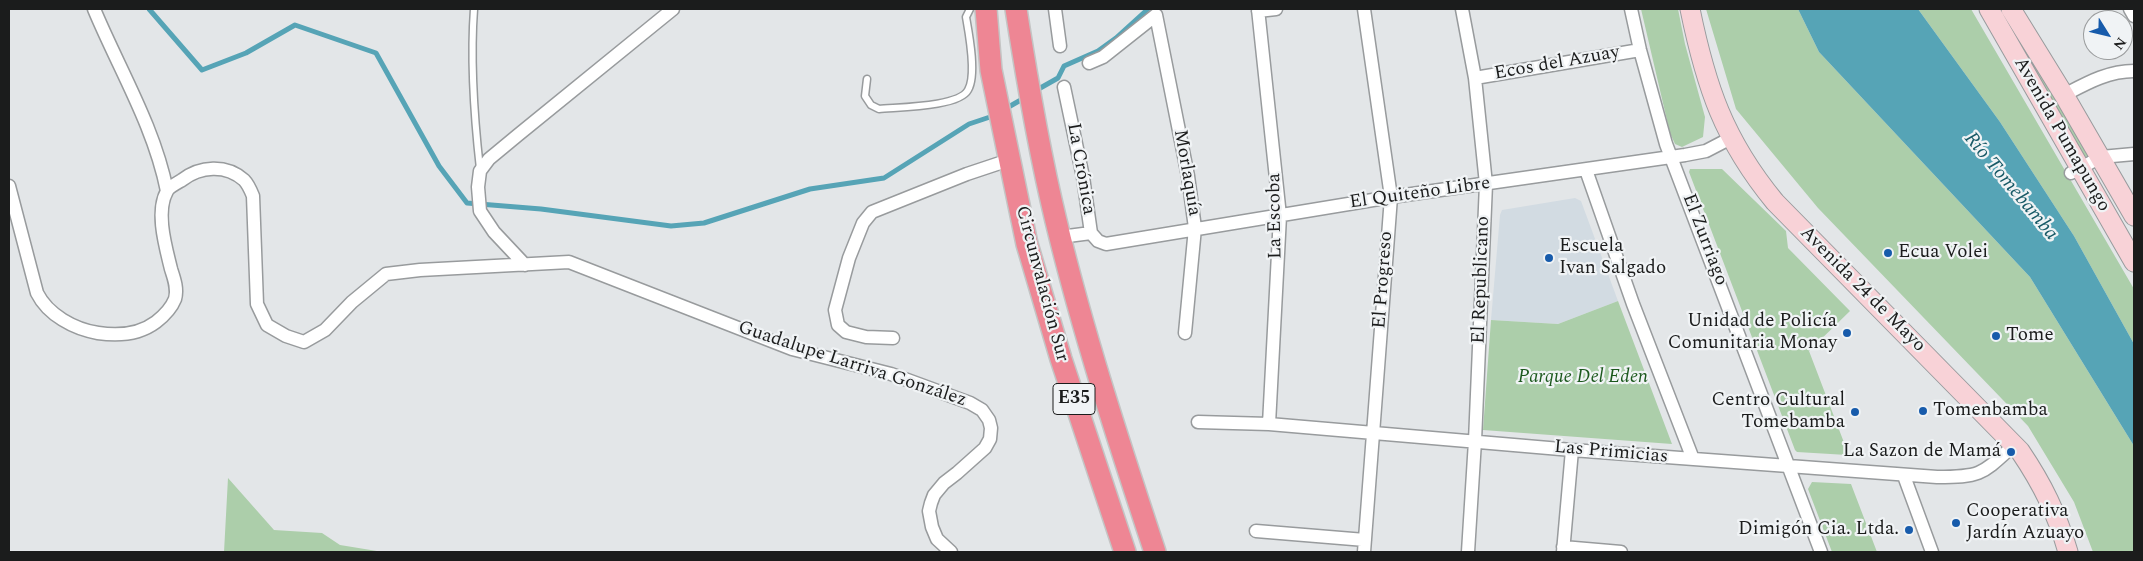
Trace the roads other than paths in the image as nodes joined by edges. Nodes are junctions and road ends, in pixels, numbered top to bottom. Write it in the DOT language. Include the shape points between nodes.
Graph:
graph roads {
  1 [pos="94,9"];
  2 [pos="474,9"];
  3 [pos="673,9"];
  4 [pos="970,9"];
  5 [pos="986,9"];
  6 [pos="1016,9"];
  7 [pos="1055,9"];
  8 [pos="1276,9"];
  9 [pos="1364,9"];
  10 [pos="1462,9"];
  11 [pos="1631,9"];
  12 [pos="1690,9"];
  13 [pos="1989,9"];
  14 [pos="2011,9"];
  15 [pos="2130,9"];
  16 [pos="1258,10"];
  17 [pos="2134,16"];
  18 [pos="1060,46"];
  19 [pos="1640,50"];
  20 [pos="1088,63"];
  21 [pos="2134,71"];
  22 [pos="1475,78"];
  23 [pos="867,79"];
  24 [pos="1064,87"];
  25 [pos="2064,95"];
  26 [pos="1731,138"];
  27 [pos="2134,154"];
  28 [pos="1672,157"];
  29 [pos="2101,157"];
  30 [pos="1009,160"];
  31 [pos="1586,170"];
  32 [pos="2076,170"];
  33 [pos="480,171"];
  34 [pos="1486,184"];
  35 [pos="9,186"];
  36 [pos="167,191"];
  37 [pos="1391,197"];
  38 [pos="1280,216"];
  39 [pos="2134,216"];
  40 [pos="1195,228"];
  41 [pos="1091,233"];
  42 [pos="1060,237"];
  43 [pos="1106,244"];
  44 [pos="2134,262"];
  45 [pos="525,265"];
  46 [pos="1185,333"];
  47 [pos="893,338"];
  48 [pos="1198,422"];
  49 [pos="1269,424"];
  50 [pos="1372,433"];
  51 [pos="1475,441"];
  52 [pos="2014,445"];
  53 [pos="1572,450"];
  54 [pos="1693,459"];
  55 [pos="1789,466"];
  56 [pos="1904,476"];
  57 [pos="1256,532"];
  58 [pos="1364,546"];
  59 [pos="1563,549"];
  60 [pos="951,552"];
  61 [pos="1125,552"];
  62 [pos="1155,552"];
  63 [pos="1468,552"];
  64 [pos="1621,552"];
  65 [pos="1821,552"];
  66 [pos="1932,552"];
  67 [pos="2068,552"];
  1 -- 36 [label="street" via="149,129 162,164"];
  2 -- 33 [label="lane" via="473,106"];
  3 -- 33 [label="street" via="489,159"];
  4 -- 23 [label="lane" via="966,17 972,80 962,96 944,103 879,109 871,105 865,96"];
  5 -- 30 [label="highway, Circunvalación Sur / E35" via="991,70"];
  6 -- 42 [label="highway, Circunvalación Sur / E35"];
  7 -- 18 [label="street"];
  8 -- 16 [label="street"];
  9 -- 37 [label="street, El Progreso"];
  10 -- 22 [label="street, El Republicano"];
  11 -- 19 [label="street, El Zurriago"];
  12 -- 26 [label="main road, Avenida 24 de Mayo" via="1708,83"];
  13 -- 32 [label="main road, Avenida Pumapungo"];
  14 -- 25 [label="main road, Avenida Pumapungo"];
  15 -- 17 [label="street"];
  16 -- 38 [label="street, La Escoba"];
  19 -- 22 [label="street, Ecos del Azuay"];
  19 -- 28 [label="street, El Zurriago"];
  20 -- 40 [label="street, Morlaquía" via="1103,57 1156,15"];
  21 -- 25 [label="street" via="2106,75"];
  22 -- 34 [label="street, El Republicano"];
  24 -- 41 [label="street, La Crónica"];
  25 -- 29 [label="main road, Avenida Pumapungo"];
  26 -- 28 [label="street, El Quiteño Libre" via="1706,151"];
  26 -- 52 [label="main road, Avenida 24 de Mayo" via="1776,202"];
  27 -- 29 [label="street"];
  28 -- 31 [label="street, El Quiteño Libre"];
  28 -- 55 [label="street, El Zurriago"];
  29 -- 32 [label="street"];
  29 -- 39 [label="main road, Avenida Pumapungo"];
  30 -- 47 [label="street" via="872,212 863,223 849,258 835,310 838,325 846,332 866,337"];
  30 -- 61 [label="highway, Circunvalación Sur / E35" via="1027,244 1060,359"];
  31 -- 34 [label="street, El Quiteño Libre"];
  31 -- 54 [label="street"];
  32 -- 44 [label="main road, Avenida Pumapungo"];
  33 -- 45 [label="street" via="480,210 494,232"];
  34 -- 37 [label="street, El Quiteño Libre"];
  34 -- 51 [label="street, El Republicano"];
  35 -- 36 [label="street" via="37,293 44,306 61,319 98,333 127,334 147,329 168,313 176,297 161,213"];
  36 -- 45 [label="street, Guadalupe Larriva González" via="188,175 203,169 226,168 245,181 253,196 257,304 267,325 304,342 325,330 386,274"];
  37 -- 38 [label="street, El Quiteño Libre"];
  37 -- 50 [label="street, El Progreso"];
  38 -- 40 [label="street, El Quiteño Libre"];
  38 -- 49 [label="street, La Escoba"];
  40 -- 43 [label="street, El Quiteño Libre"];
  40 -- 46 [label="street, Morlaquía"];
  41 -- 42 [label="street"];
  41 -- 43 [label="street, La Crónica"];
  42 -- 62 [label="highway, Circunvalación Sur / E35" via="1085,330"];
  45 -- 60 [label="street, Guadalupe Larriva González" via="569,262 792,349 891,374 982,410 991,428 985,448 944,483 934,495 929,511 937,538"];
  48 -- 49 [label="street, Las Primicias"];
  49 -- 50 [label="street, Las Primicias"];
  50 -- 51 [label="street, Las Primicias"];
  50 -- 58 [label="street, El Progreso"];
  51 -- 53 [label="street, Las Primicias"];
  51 -- 63 [label="street, El Republicano"];
  52 -- 56 [label="street, Las Primicias" via="1987,470 1974,476"];
  52 -- 67 [label="main road, Avenida 24 de Mayo" via="2048,496"];
  53 -- 54 [label="street, Las Primicias"];
  53 -- 59 [label="street"];
  54 -- 55 [label="street, Las Primicias"];
  55 -- 56 [label="street, Las Primicias"];
  55 -- 65 [label="street, El Zurriago"];
  56 -- 66 [label="street"];
  57 -- 58 [label="street"];
  59 -- 64 [label="street"];
}
